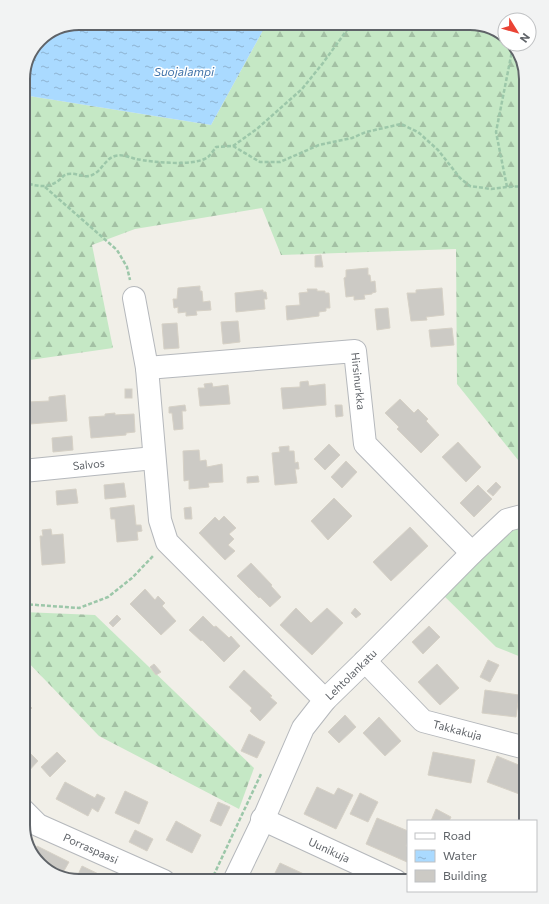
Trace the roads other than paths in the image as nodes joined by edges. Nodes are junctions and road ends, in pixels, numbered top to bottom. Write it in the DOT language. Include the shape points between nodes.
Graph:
graph roads {
  1 [pos="134,298"];
  2 [pos="147,368"];
  3 [pos="154,458"];
  4 [pos="30,470"];
  5 [pos="519,516"];
  6 [pos="472,553"];
  7 [pos="365,661"];
  8 [pos="325,700"];
  9 [pos="519,746"];
  10 [pos="30,817"];
  11 [pos="262,819"];
  12 [pos="148,874"];
  13 [pos="237,874"];
  14 [pos="381,874"];
  1 -- 2 [label="street"];
  2 -- 3 [label="street"];
  2 -- 6 [label="street, Hirsinurkka" via="355,350 365,444"];
  3 -- 4 [label="street, Salvos"];
  3 -- 8 [label="street" via="160,520 167,542"];
  5 -- 6 [label="street, Lehtolankatu" via="507,520"];
  6 -- 7 [label="street, Lehtolankatu"];
  7 -- 8 [label="street, Lehtolankatu"];
  7 -- 9 [label="street, Takkakuja" via="423,721"];
  8 -- 11 [label="street, Lehtolankatu" via="303,728"];
  10 -- 12 [label="street, Porraspaasi" via="38,825"];
  11 -- 13 [label="street, Lehtolankatu"];
  11 -- 14 [label="street, Uunikuja"];
}
